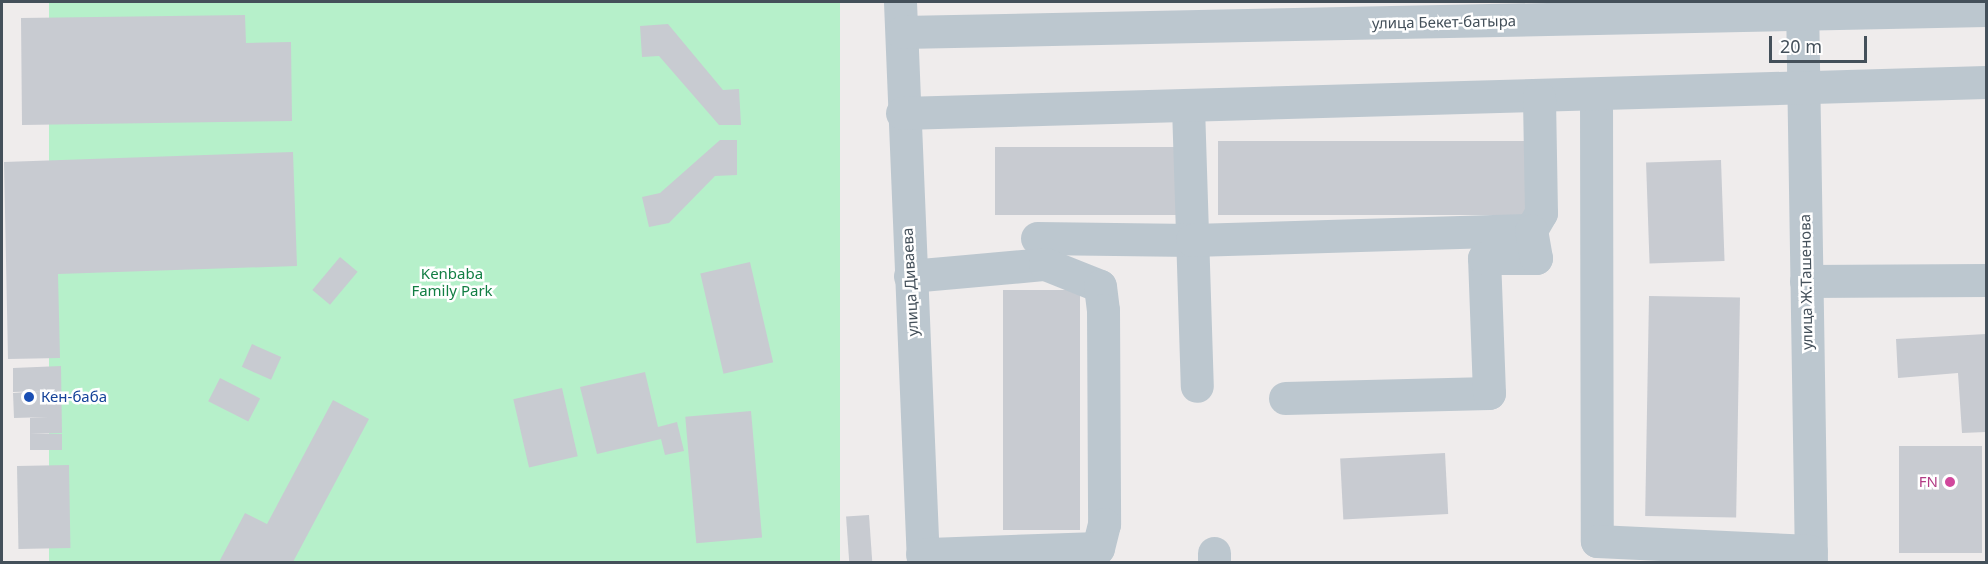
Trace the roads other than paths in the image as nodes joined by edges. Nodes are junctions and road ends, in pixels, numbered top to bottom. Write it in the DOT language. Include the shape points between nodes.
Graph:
graph roads {
  1 [pos="1802,8"];
  2 [pos="1986,10"];
  3 [pos="901,17"];
  4 [pos="1986,82"];
  5 [pos="1803,90"];
  6 [pos="1596,95"];
  7 [pos="1539,97"];
  8 [pos="1188,106"];
  9 [pos="902,113"];
  10 [pos="1531,230"];
  11 [pos="1037,238"];
  12 [pos="1192,240"];
  13 [pos="910,276"];
  14 [pos="1986,280"];
  15 [pos="1806,281"];
  16 [pos="1197,386"];
  17 [pos="1285,398"];
  18 [pos="1811,557"];
  19 [pos="923,558"];
  1 -- 2 [label="street, улица Бекет-батыра"];
  1 -- 3 [label="street, улица Бекет-батыра"];
  1 -- 5 [label="street, улица Ж.Ташенова"];
  3 -- 9 [label="street, улица Диваева"];
  4 -- 5 [label="street"];
  5 -- 6 [label="street"];
  5 -- 15 [label="street, улица Ж.Ташенова"];
  6 -- 7 [label="street"];
  6 -- 18 [label="street" via="1597,541"];
  7 -- 8 [label="street"];
  7 -- 10 [label="street" via="1541,213"];
  8 -- 9 [label="street"];
  8 -- 12 [label="street"];
  9 -- 13 [label="street, улица Диваева"];
  10 -- 12 [label="street"];
  10 -- 17 [label="street" via="1536,258 1484,258 1489,393"];
  11 -- 12 [label="street"];
  12 -- 16 [label="street"];
  13 -- 19 [label="street, улица Диваева"];
  13 -- 19 [label="street" via="1044,264 1100,286 1103,310 1104,524 1098,549"];
  14 -- 15 [label="street"];
  15 -- 18 [label="street, улица Ж.Ташенова"];
}
